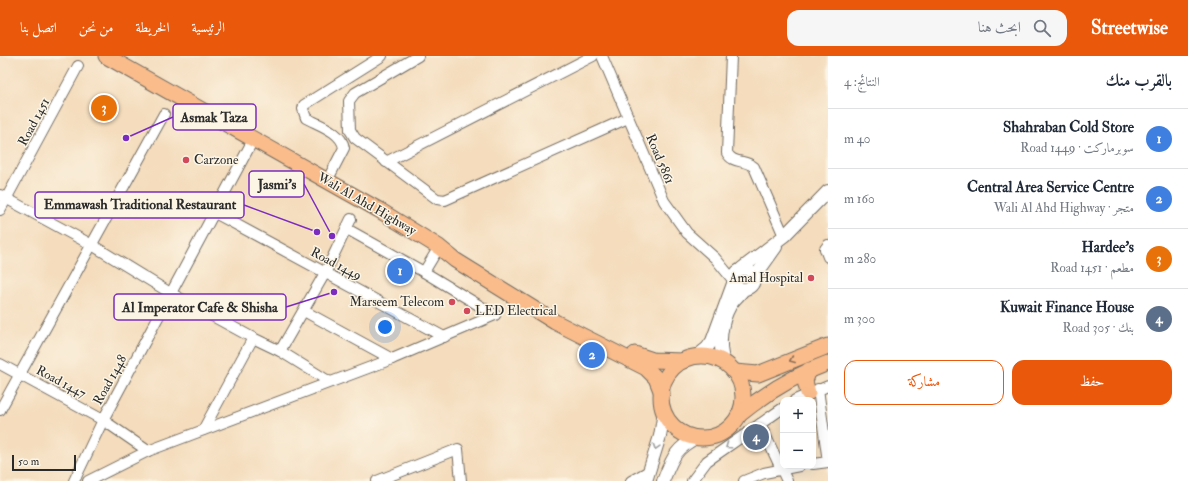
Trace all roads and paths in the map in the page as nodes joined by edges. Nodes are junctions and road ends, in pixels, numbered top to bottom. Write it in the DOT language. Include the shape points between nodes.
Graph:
graph roads {
  1 [pos="106,56"];
  2 [pos="382,56"];
  3 [pos="418,56"];
  4 [pos="593,56"];
  5 [pos="602,56"];
  6 [pos="731,56"];
  7 [pos="370,59"];
  8 [pos="78,66"];
  9 [pos="164,114"];
  10 [pos="628,118"];
  11 [pos="253,140"];
  12 [pos="386,162"];
  13 [pos="327,181"];
  14 [pos="828,191"];
  15 [pos="3,196"];
  16 [pos="0,210"];
  17 [pos="215,213"];
  18 [pos="351,219"];
  19 [pos="347,229"];
  20 [pos="780,239"];
  21 [pos="92,245"];
  22 [pos="828,245"];
  23 [pos="439,247"];
  24 [pos="828,257"];
  25 [pos="424,272"];
  26 [pos="325,273"];
  27 [pos="737,274"];
  28 [pos="754,278"];
  29 [pos="744,289"];
  30 [pos="172,294"];
  31 [pos="726,309"];
  32 [pos="304,310"];
  33 [pos="444,337"];
  34 [pos="253,338"];
  35 [pos="828,346"];
  36 [pos="280,351"];
  37 [pos="392,359"];
  38 [pos="690,359"];
  39 [pos="828,363"];
  40 [pos="0,364"];
  41 [pos="730,367"];
  42 [pos="809,370"];
  43 [pos="20,375"];
  44 [pos="330,382"];
  45 [pos="784,382"];
  46 [pos="828,386"];
  47 [pos="662,393"];
  48 [pos="805,395"];
  49 [pos="0,410"];
  50 [pos="780,410"];
  51 [pos="664,412"];
  52 [pos="739,414"];
  53 [pos="104,420"];
  54 [pos="760,424"];
  55 [pos="203,430"];
  56 [pos="698,437"];
  57 [pos="148,451"];
  58 [pos="828,462"];
  59 [pos="816,464"];
  60 [pos="780,466"];
  61 [pos="780,468"];
  62 [pos="781,469"];
  63 [pos="647,476"];
  64 [pos="74,481"];
  65 [pos="88,481"];
  66 [pos="377,481"];
  67 [pos="461,481"];
  68 [pos="631,481"];
  69 [pos="663,481"];
  70 [pos="692,481"];
  71 [pos="744,481"];
  72 [pos="787,481"];
  1 -- 11 [label="main road, Wali Al Ahd Highway"];
  2 -- 7 [label="street"];
  3 -- 12 [label="street" via="355,93 350,101 350,130 355,138"];
  4 -- 12 [label="street"];
  5 -- 10 [label="street, Road 5861"];
  6 -- 20 [label="street" via="727,153 735,161 746,162 754,167"];
  7 -- 13 [label="street" via="308,101 303,109 306,118 338,136 344,144"];
  8 -- 15 [label="street, Road 1451"];
  9 -- 21 [label="street"];
  10 -- 12 [label="street" via="445,200 437,199"];
  10 -- 27 [label="street, Road 5861" via="658,189 671,212 688,233"];
  11 -- 13 [label="main road, Wali Al Ahd Highway"];
  11 -- 17 [label="street, Road 1448"];
  13 -- 23 [label="main road, Wali Al Ahd Highway"];
  14 -- 20 [label="street"];
  15 -- 16 [label="street, Road 1451"];
  15 -- 21 [label="street"];
  17 -- 26 [label="street, Road 1449"];
  17 -- 30 [label="street, Road 1448"];
  18 -- 19 [label="street"];
  19 -- 25 [label="street"];
  19 -- 26 [label="street"];
  20 -- 27 [label="street"];
  20 -- 28 [label="street"];
  21 -- 30 [label="street"];
  21 -- 43 [label="street"];
  22 -- 24 [label="street" via="825,249"];
  23 -- 25 [label="street"];
  23 -- 38 [label="main road, Wali Al Ahd Highway" via="460,256 592,334 644,358 663,362"];
  23 -- 47 [label="main road, Wali Al Ahd Highway" via="455,260 555,322 646,368 656,378"];
  25 -- 33 [label="street" via="496,315"];
  26 -- 32 [label="street"];
  26 -- 33 [label="street, Road 1449"];
  27 -- 28 [label="street" via="749,270"];
  27 -- 29 [label="street" via="738,287"];
  27 -- 31 [label="street"];
  28 -- 29 [label="street" via="752,286"];
  29 -- 31 [label="street"];
  30 -- 34 [label="street"];
  30 -- 53 [label="street, Road 1448"];
  31 -- 38 [label="street" via="707,348"];
  31 -- 41 [label="street" via="721,344"];
  32 -- 36 [label="street"];
  32 -- 37 [label="street"];
  33 -- 37 [label="street"];
  34 -- 36 [label="street"];
  34 -- 55 [label="street"];
  35 -- 41 [label="main road, one-way" via="758,374"];
  36 -- 44 [label="street"];
  37 -- 44 [label="street"];
  38 -- 41 [label="main road" via="711,357"];
  38 -- 47 [label="main road" via="674,368 667,377"];
  39 -- 42 [label="main road"];
  40 -- 43 [label="street, Road 1447"];
  41 -- 52 [label="main road" via="740,382 743,393 743,404"];
  42 -- 45 [label="main road"];
  42 -- 48 [label="main road" via="805,381"];
  43 -- 49 [label="street"];
  43 -- 53 [label="street, Road 1447"];
  44 -- 55 [label="street"];
  45 -- 48 [label="main road"];
  45 -- 52 [label="main road"];
  46 -- 48 [label="street"];
  47 -- 51 [label="main road"];
  48 -- 58 [label="street"];
  50 -- 54 [label="street"];
  51 -- 56 [label="main road" via="678,429 687,435"];
  51 -- 63 [label="street, one-way" via="660,436"];
  52 -- 56 [label="main road" via="732,425 722,432 710,437"];
  53 -- 57 [label="street, Road 1447"];
  53 -- 64 [label="street, Road 1448"];
  54 -- 60 [label="street"];
  54 -- 70 [label="street, one-way" via="707,461"];
  55 -- 57 [label="street"];
  56 -- 69 [label="street" via="675,453"];
  57 -- 65 [label="street"];
  58 -- 59 [label="street"];
  61 -- 71 [label="street"];
  62 -- 72 [label="street"];
  63 -- 68 [label="street"];
  66 -- 67 [label="street" via="458,449"];
}
